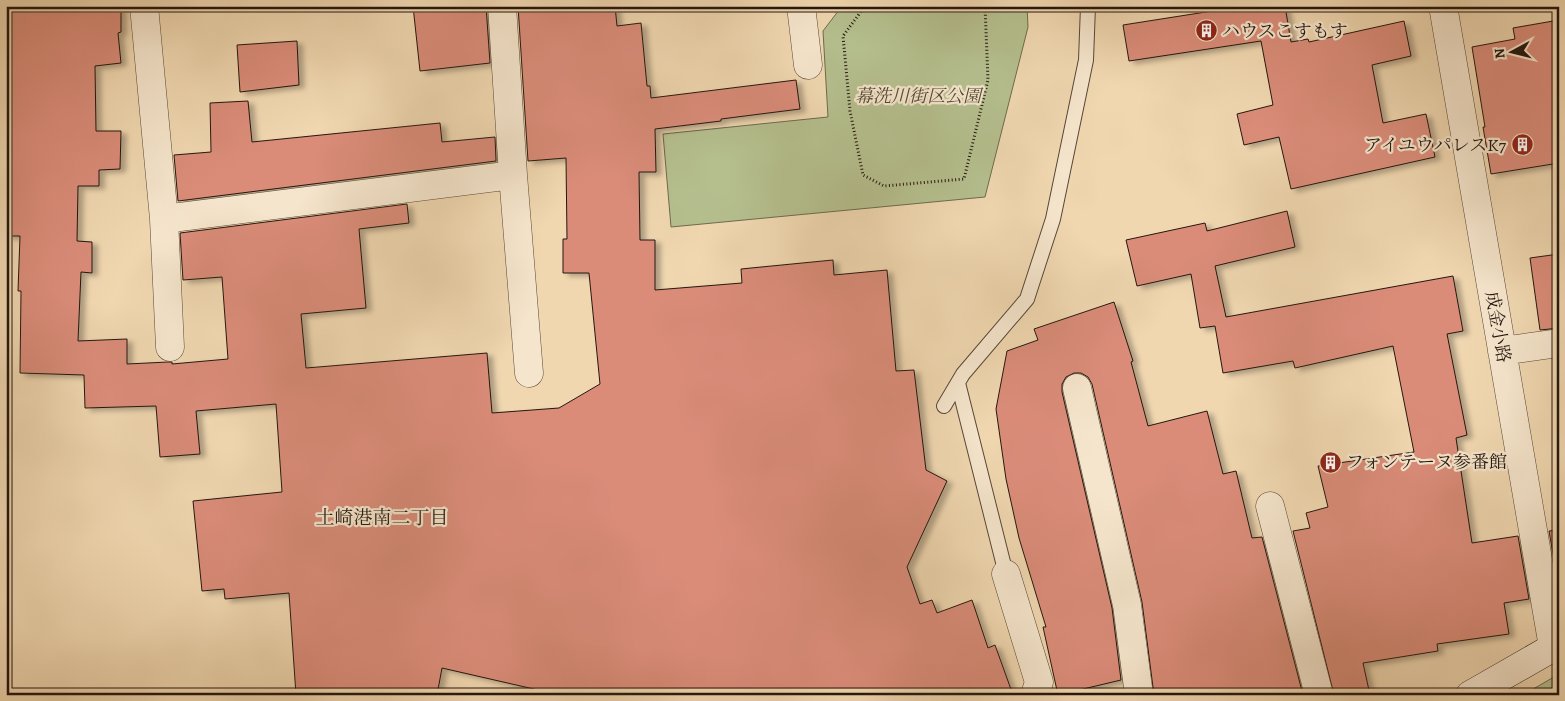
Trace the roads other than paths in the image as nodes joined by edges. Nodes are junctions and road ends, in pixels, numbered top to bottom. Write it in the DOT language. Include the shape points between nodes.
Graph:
graph roads {
  1 [pos="144,6"];
  2 [pos="502,6"];
  3 [pos="801,6"];
  4 [pos="1088,6"];
  5 [pos="1443,6"];
  6 [pos="808,65"];
  7 [pos="514,175"];
  8 [pos="164,219"];
  9 [pos="1559,343"];
  10 [pos="170,347"];
  11 [pos="1502,351"];
  12 [pos="529,373"];
  13 [pos="958,383"];
  14 [pos="1077,388"];
  15 [pos="944,406"];
  16 [pos="1270,506"];
  17 [pos="1006,574"];
  18 [pos="1556,645"];
  19 [pos="1035,695"];
  20 [pos="1139,695"];
  21 [pos="1319,695"];
  22 [pos="1470,695"];
  1 -- 8 [label="street"];
  2 -- 7 [label="street"];
  3 -- 6 [label="street"];
  4 -- 13 [label="lane" via="1086,60 1057,200 1027,299"];
  5 -- 11 [label="street, 成金小路"];
  7 -- 8 [label="street"];
  7 -- 12 [label="street"];
  8 -- 10 [label="street"];
  9 -- 11 [label="street"];
  11 -- 18 [label="street, 成金小路"];
  13 -- 15 [label="lane"];
  13 -- 17 [label="lane"];
  14 -- 20 [label="street" via="1127,605"];
  16 -- 21 [label="street"];
  17 -- 19 [label="street" via="1039,682"];
  18 -- 22 [label="street"];
}
